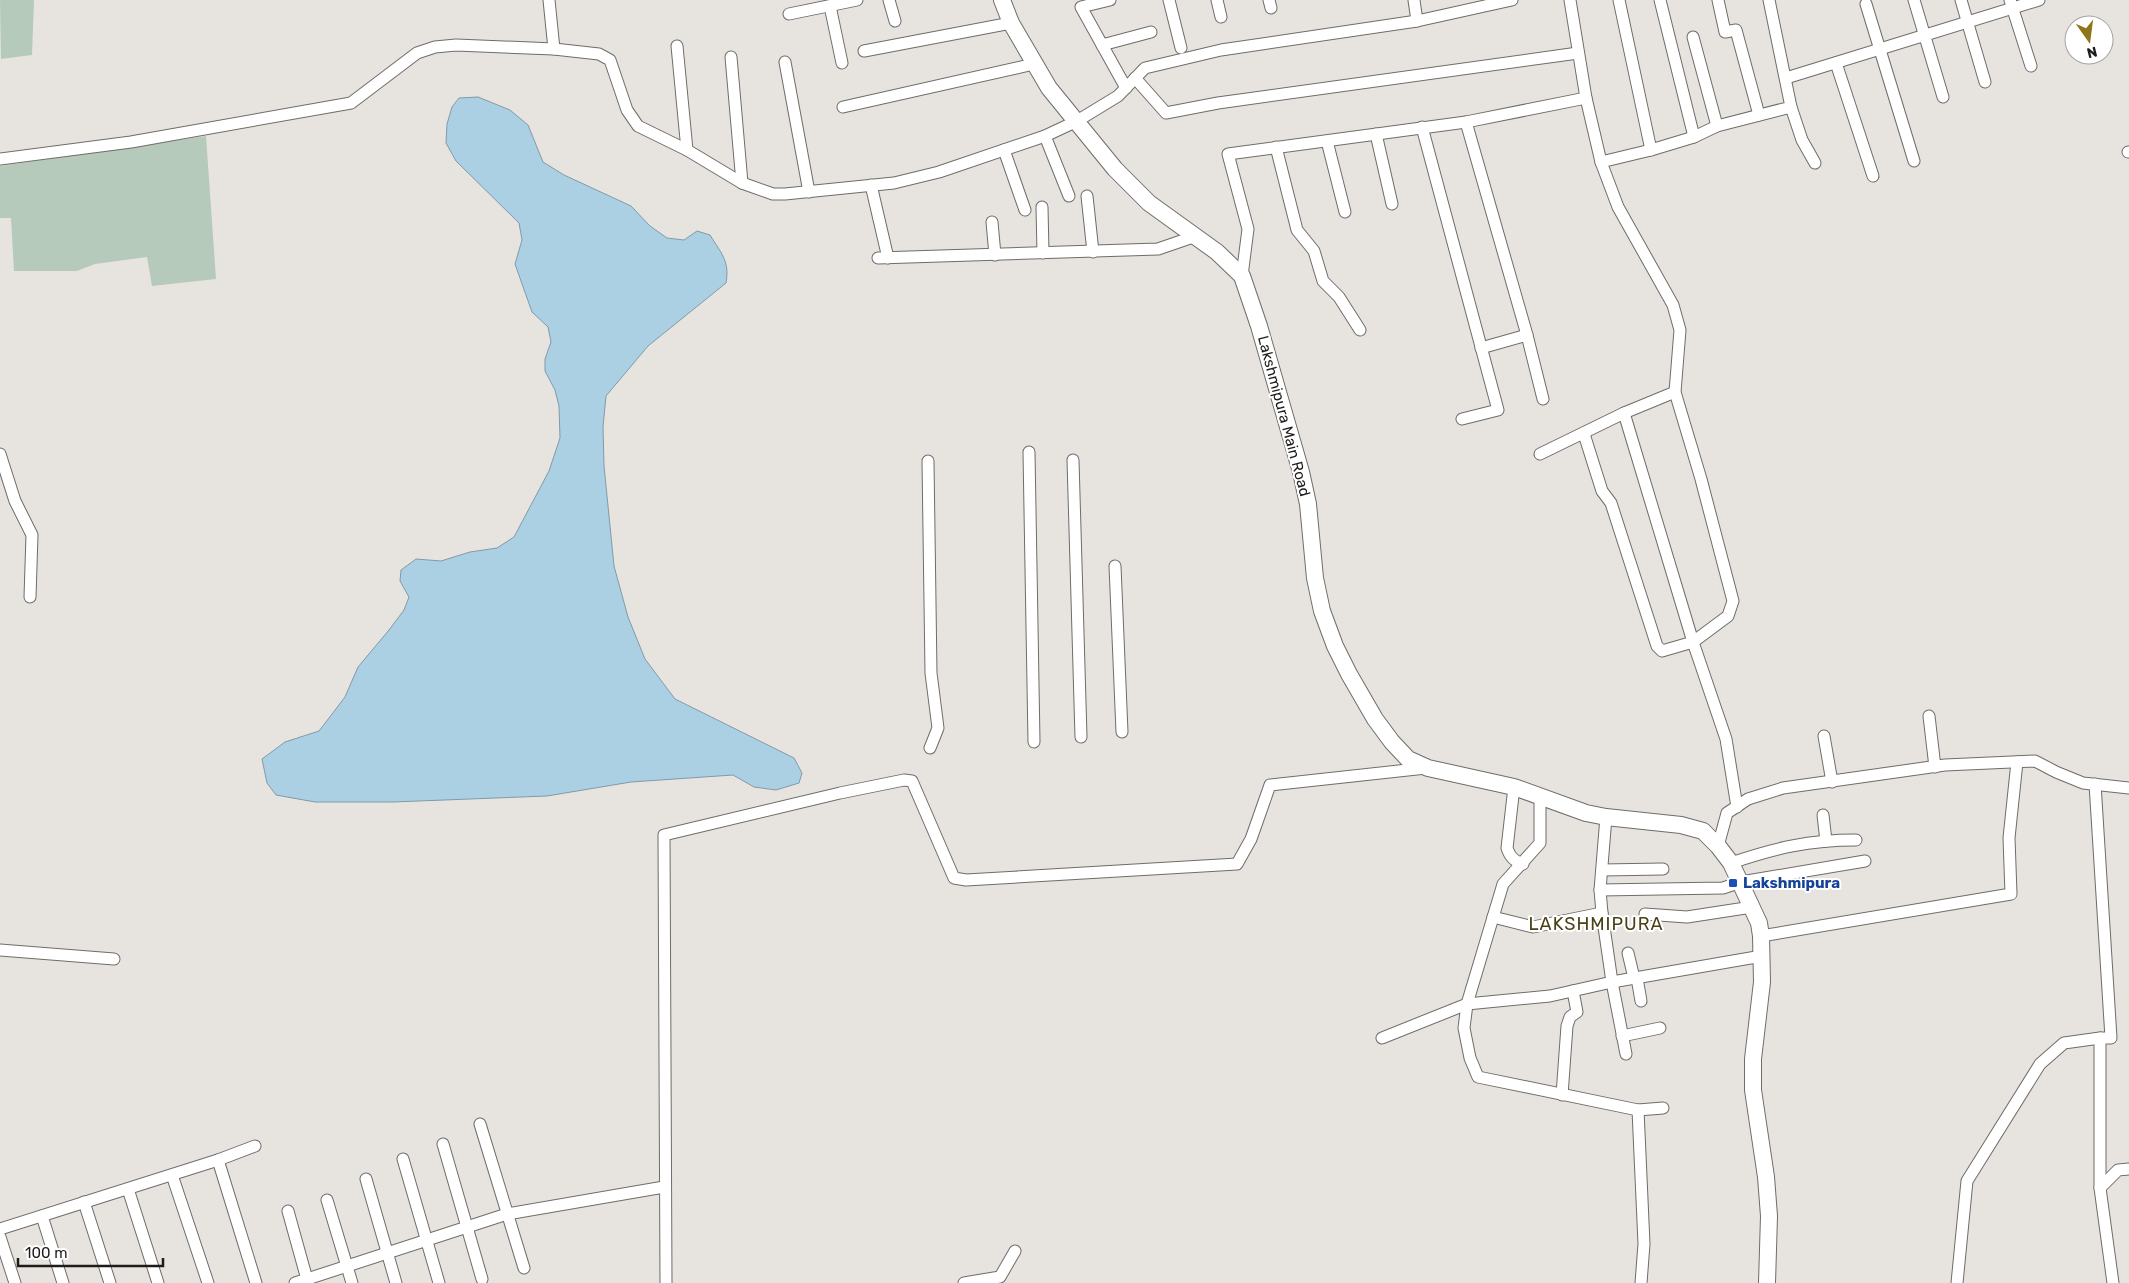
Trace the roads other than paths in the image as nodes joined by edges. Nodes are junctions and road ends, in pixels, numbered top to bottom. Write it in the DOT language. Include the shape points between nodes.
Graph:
graph roads {
  1 [pos="549,0"];
  2 [pos="857,0"];
  3 [pos="890,0"];
  4 [pos="1002,0"];
  5 [pos="1110,0"];
  6 [pos="1169,0"];
  7 [pos="1217,0"];
  8 [pos="1414,0"];
  9 [pos="1512,0"];
  10 [pos="1570,0"];
  11 [pos="1619,0"];
  12 [pos="1660,0"];
  13 [pos="1718,0"];
  14 [pos="1770,0"];
  15 [pos="1914,0"];
  16 [pos="1961,0"];
  17 [pos="2039,0"];
  18 [pos="835,3"];
  19 [pos="1866,4"];
  20 [pos="2011,4"];
  21 [pos="1467,5"];
  22 [pos="789,14"];
  23 [pos="1221,17"];
  24 [pos="895,21"];
  25 [pos="1417,21"];
  26 [pos="1968,22"];
  27 [pos="1011,23"];
  28 [pos="1150,32"];
  29 [pos="1924,36"];
  30 [pos="1693,37"];
  31 [pos="1102,45"];
  32 [pos="677,46"];
  33 [pos="1181,48"];
  34 [pos="554,49"];
  35 [pos="1880,49"];
  36 [pos="864,51"];
  37 [pos="1578,53"];
  38 [pos="731,57"];
  39 [pos="785,62"];
  40 [pos="842,63"];
  41 [pos="1836,63"];
  42 [pos="1034,64"];
  43 [pos="2031,66"];
  44 [pos="1135,78"];
  45 [pos="1786,78"];
  46 [pos="1985,82"];
  47 [pos="1126,88"];
  48 [pos="1943,97"];
  49 [pos="1586,98"];
  50 [pos="842,107"];
  51 [pos="1791,107"];
  52 [pos="1759,115"];
  53 [pos="1077,121"];
  54 [pos="1466,122"];
  55 [pos="1717,126"];
  56 [pos="1422,127"];
  57 [pos="1376,134"];
  58 [pos="1045,136"];
  59 [pos="1694,137"];
  60 [pos="1327,141"];
  61 [pos="1276,147"];
  62 [pos="687,150"];
  63 [pos="1004,150"];
  64 [pos="1651,150"];
  65 [pos="0,159"];
  66 [pos="1914,161"];
  67 [pos="1601,162"];
  68 [pos="1815,163"];
  69 [pos="1873,176"];
  70 [pos="742,183"];
  71 [pos="871,185"];
  72 [pos="809,192"];
  73 [pos="1069,196"];
  74 [pos="1087,196"];
  75 [pos="1392,204"];
  76 [pos="1042,207"];
  77 [pos="1025,210"];
  78 [pos="1345,212"];
  79 [pos="992,222"];
  80 [pos="1196,236"];
  81 [pos="1093,252"];
  82 [pos="1043,253"];
  83 [pos="995,255"];
  84 [pos="1242,276"];
  85 [pos="1360,330"];
  86 [pos="1527,335"];
  87 [pos="1481,348"];
  88 [pos="1674,392"];
  89 [pos="1543,399"];
  90 [pos="1624,413"];
  91 [pos="1462,419"];
  92 [pos="1584,434"];
  93 [pos="1029,452"];
  94 [pos="0,454"];
  95 [pos="1540,454"];
  96 [pos="1073,460"];
  97 [pos="928,462"];
  98 [pos="1115,566"];
  99 [pos="30,598"];
  100 [pos="1693,642"];
  101 [pos="1929,716"];
  102 [pos="1122,732"];
  103 [pos="1824,736"];
  104 [pos="1081,737"];
  105 [pos="1034,742"];
  106 [pos="930,748"];
  107 [pos="2017,762"];
  108 [pos="1935,767"];
  109 [pos="1428,768"];
  110 [pos="1832,782"];
  111 [pos="2095,784"];
  112 [pos="1514,787"];
  113 [pos="2129,788"];
  114 [pos="1540,796"];
  115 [pos="1737,807"];
  116 [pos="1823,815"];
  117 [pos="1606,817"];
  118 [pos="1856,840"];
  119 [pos="1826,841"];
  120 [pos="1718,846"];
  121 [pos="1865,861"];
  122 [pos="1731,863"];
  123 [pos="1523,864"];
  124 [pos="1663,868"];
  125 [pos="1602,870"];
  126 [pos="1741,882"];
  127 [pos="1600,890"];
  128 [pos="1752,907"];
  129 [pos="1602,913"];
  130 [pos="1645,914"];
  131 [pos="1493,917"];
  132 [pos="1761,936"];
  133 [pos="0,950"];
  134 [pos="1628,953"];
  135 [pos="1762,956"];
  136 [pos="114,959"];
  137 [pos="1636,978"];
  138 [pos="1612,982"];
  139 [pos="1573,991"];
  140 [pos="1641,1001"];
  141 [pos="1467,1004"];
  142 [pos="1660,1028"];
  143 [pos="1622,1036"];
  144 [pos="1382,1038"];
  145 [pos="2100,1038"];
  146 [pos="1626,1054"];
  147 [pos="1562,1094"];
  148 [pos="1663,1108"];
  149 [pos="1638,1110"];
  150 [pos="480,1124"];
  151 [pos="443,1144"];
  152 [pos="255,1146"];
  153 [pos="403,1159"];
  154 [pos="218,1160"];
  155 [pos="2129,1169"];
  156 [pos="172,1175"];
  157 [pos="366,1179"];
  158 [pos="664,1187"];
  159 [pos="2100,1188"];
  160 [pos="128,1189"];
  161 [pos="327,1200"];
  162 [pos="84,1202"];
  163 [pos="288,1211"];
  164 [pos="508,1214"];
  165 [pos="42,1216"];
  166 [pos="467,1227"];
  167 [pos="0,1229"];
  168 [pos="0,1237"];
  169 [pos="426,1241"];
  170 [pos="1015,1251"];
  171 [pos="387,1253"];
  172 [pos="347,1266"];
  173 [pos="524,1268"];
  174 [pos="482,1279"];
  175 [pos="308,1281"];
  176 [pos="15,1283"];
  177 [pos="63,1283"];
  178 [pos="110,1283"];
  179 [pos="158,1283"];
  180 [pos="208,1283"];
  181 [pos="256,1283"];
  182 [pos="295,1283"];
  183 [pos="352,1283"];
  184 [pos="396,1283"];
  185 [pos="438,1283"];
  186 [pos="666,1283"];
  187 [pos="964,1283"];
  188 [pos="1641,1283"];
  189 [pos="1767,1283"];
  190 [pos="1957,1283"];
  191 [pos="2113,1283"];
  1 -- 34 [label="street"];
  2 -- 18 [label="street"];
  3 -- 24 [label="street"];
  4 -- 27 [label="main road, Lakshmipura Main Road"];
  5 -- 31 [label="street" via="1081,7"];
  6 -- 33 [label="street"];
  7 -- 23 [label="street"];
  8 -- 25 [label="street"];
  9 -- 21 [label="street"];
  10 -- 37 [label="street"];
  11 -- 64 [label="street"];
  12 -- 59 [label="street"];
  13 -- 52 [label="street" via="1725,32 1736,30"];
  14 -- 45 [label="street"];
  15 -- 29 [label="street"];
  16 -- 26 [label="street"];
  17 -- 20 [label="street"];
  18 -- 22 [label="street"];
  18 -- 40 [label="street"];
  19 -- 35 [label="street"];
  20 -- 26 [label="street"];
  20 -- 43 [label="street"];
  21 -- 25 [label="street"];
  25 -- 44 [label="street" via="1220,50 1145,68"];
  26 -- 29 [label="street"];
  26 -- 46 [label="street"];
  27 -- 36 [label="street"];
  27 -- 42 [label="main road, Lakshmipura Main Road"];
  28 -- 31 [label="street"];
  29 -- 35 [label="street"];
  29 -- 48 [label="street"];
  30 -- 55 [label="street"];
  31 -- 47 [label="street"];
  32 -- 62 [label="street"];
  34 -- 62 [label="street" via="599,54 610,60 627,110 638,126"];
  34 -- 65 [label="street" via="435,47 418,53 350,103 131,142"];
  35 -- 41 [label="street"];
  35 -- 66 [label="street"];
  37 -- 44 [label="street" via="1166,113"];
  37 -- 49 [label="street"];
  38 -- 70 [label="street"];
  39 -- 72 [label="street"];
  41 -- 45 [label="street"];
  41 -- 69 [label="street"];
  42 -- 50 [label="street"];
  42 -- 53 [label="main road, Lakshmipura Main Road"];
  44 -- 47 [label="street"];
  45 -- 51 [label="street"];
  47 -- 53 [label="street"];
  49 -- 54 [label="street"];
  49 -- 67 [label="street"];
  51 -- 52 [label="street"];
  51 -- 68 [label="street" via="1802,140"];
  52 -- 55 [label="street"];
  53 -- 58 [label="street"];
  53 -- 80 [label="main road, Lakshmipura Main Road" via="1115,169 1149,203"];
  54 -- 56 [label="street"];
  54 -- 86 [label="street"];
  55 -- 59 [label="street"];
  56 -- 57 [label="street"];
  56 -- 87 [label="street"];
  57 -- 60 [label="street"];
  57 -- 75 [label="street"];
  58 -- 63 [label="street"];
  58 -- 73 [label="street"];
  59 -- 64 [label="street"];
  60 -- 61 [label="street"];
  60 -- 78 [label="street"];
  61 -- 84 [label="street" via="1228,154 1248,229"];
  61 -- 85 [label="street" via="1297,230 1314,251 1323,281 1342,302"];
  62 -- 70 [label="street"];
  63 -- 71 [label="street" via="939,172"];
  63 -- 77 [label="street"];
  64 -- 67 [label="street"];
  67 -- 88 [label="street" via="1618,208 1673,305 1680,330"];
  70 -- 72 [label="street" via="773,194"];
  71 -- 72 [label="street"];
  71 -- 83 [label="street" via="883,258"];
  74 -- 81 [label="street"];
  76 -- 82 [label="street"];
  79 -- 83 [label="street"];
  80 -- 81 [label="street" via="1158,249"];
  80 -- 84 [label="main road, Lakshmipura Main Road"];
  81 -- 82 [label="street"];
  82 -- 83 [label="street"];
  84 -- 109 [label="main road, Lakshmipura Main Road" via="1301,472 1308,504 1315,578 1325,620 1349,674 1375,719 1408,759"];
  86 -- 87 [label="street"];
  86 -- 89 [label="street"];
  87 -- 91 [label="street" via="1498,410"];
  88 -- 90 [label="street"];
  88 -- 100 [label="street" via="1732,601 1728,616"];
  90 -- 92 [label="street"];
  90 -- 100 [label="street"];
  92 -- 95 [label="street"];
  92 -- 100 [label="street" via="1602,491 1611,503 1657,646 1662,651"];
  93 -- 105 [label="street"];
  94 -- 99 [label="street" via="15,501 32,535"];
  96 -- 104 [label="street"];
  97 -- 106 [label="street" via="931,673 938,728"];
  98 -- 102 [label="street"];
  100 -- 115 [label="street" via="1726,739"];
  101 -- 108 [label="street"];
  103 -- 110 [label="street"];
  107 -- 108 [label="street"];
  107 -- 111 [label="street" via="2035,761 2083,783"];
  107 -- 132 [label="street" via="2009,838 2011,894"];
  108 -- 110 [label="street"];
  109 -- 112 [label="main road, Lakshmipura Main Road"];
  109 -- 158 [label="street" via="1270,785 1251,839 1237,864 966,880 954,878 912,781 904,780 664,835"];
  110 -- 115 [label="street" via="1784,788 1748,799"];
  111 -- 113 [label="street"];
  111 -- 145 [label="street" via="2111,1038"];
  112 -- 114 [label="main road, Lakshmipura Main Road"];
  112 -- 123 [label="street" via="1507,848 1509,856"];
  114 -- 117 [label="main road, Lakshmipura Main Road"];
  114 -- 123 [label="street" via="1540,843"];
  115 -- 120 [label="street" via="1727,813"];
  116 -- 119 [label="street"];
  117 -- 120 [label="main road, Lakshmipura Main Road" via="1703,831"];
  117 -- 125 [label="street"];
  118 -- 119 [label="street"];
  119 -- 122 [label="street" via="1792,845"];
  120 -- 122 [label="main road, Lakshmipura Main Road"];
  121 -- 126 [label="street"];
  122 -- 126 [label="main road, Lakshmipura Main Road"];
  123 -- 131 [label="street" via="1503,884"];
  124 -- 125 [label="street"];
  125 -- 127 [label="street"];
  126 -- 127 [label="street" via="1724,888"];
  126 -- 128 [label="main road, Lakshmipura Main Road"];
  127 -- 129 [label="street"];
  128 -- 130 [label="street" via="1687,917"];
  128 -- 132 [label="main road, Lakshmipura Main Road"];
  129 -- 131 [label="street" via="1534,927"];
  129 -- 138 [label="street"];
  131 -- 141 [label="street"];
  132 -- 135 [label="main road, Lakshmipura Main Road"];
  133 -- 136 [label="street"];
  134 -- 137 [label="street"];
  135 -- 137 [label="street"];
  135 -- 189 [label="main road, Lakshmipura Main Road" via="1753,1090 1769,1216"];
  137 -- 138 [label="street"];
  137 -- 140 [label="street"];
  138 -- 139 [label="street"];
  138 -- 143 [label="street"];
  139 -- 141 [label="street"];
  139 -- 147 [label="street" via="1576,1012 1567,1026"];
  141 -- 144 [label="street"];
  141 -- 147 [label="street" via="1464,1028 1478,1077"];
  142 -- 143 [label="street"];
  143 -- 146 [label="street"];
  145 -- 159 [label="street"];
  145 -- 190 [label="street" via="2064,1043 2040,1064 1967,1181"];
  147 -- 149 [label="street"];
  148 -- 149 [label="street"];
  149 -- 188 [label="street" via="1644,1244"];
  150 -- 164 [label="street"];
  151 -- 166 [label="street"];
  152 -- 154 [label="street"];
  153 -- 169 [label="street"];
  154 -- 156 [label="street"];
  154 -- 181 [label="street"];
  155 -- 159 [label="street" via="2118,1170"];
  156 -- 160 [label="street"];
  156 -- 180 [label="street"];
  157 -- 171 [label="street"];
  158 -- 164 [label="street"];
  158 -- 186 [label="street"];
  159 -- 191 [label="street"];
  160 -- 162 [label="street"];
  160 -- 179 [label="street"];
  161 -- 172 [label="street"];
  162 -- 165 [label="street"];
  162 -- 178 [label="street"];
  163 -- 175 [label="street"];
  164 -- 166 [label="street"];
  164 -- 173 [label="street"];
  165 -- 167 [label="street"];
  165 -- 177 [label="street"];
  166 -- 169 [label="street"];
  166 -- 174 [label="street"];
  168 -- 176 [label="street"];
  169 -- 171 [label="street"];
  169 -- 185 [label="street"];
  170 -- 187 [label="street" via="1000,1277"];
  171 -- 172 [label="street"];
  171 -- 184 [label="street"];
  172 -- 175 [label="street"];
  172 -- 183 [label="street"];
  175 -- 182 [label="street"];
}
